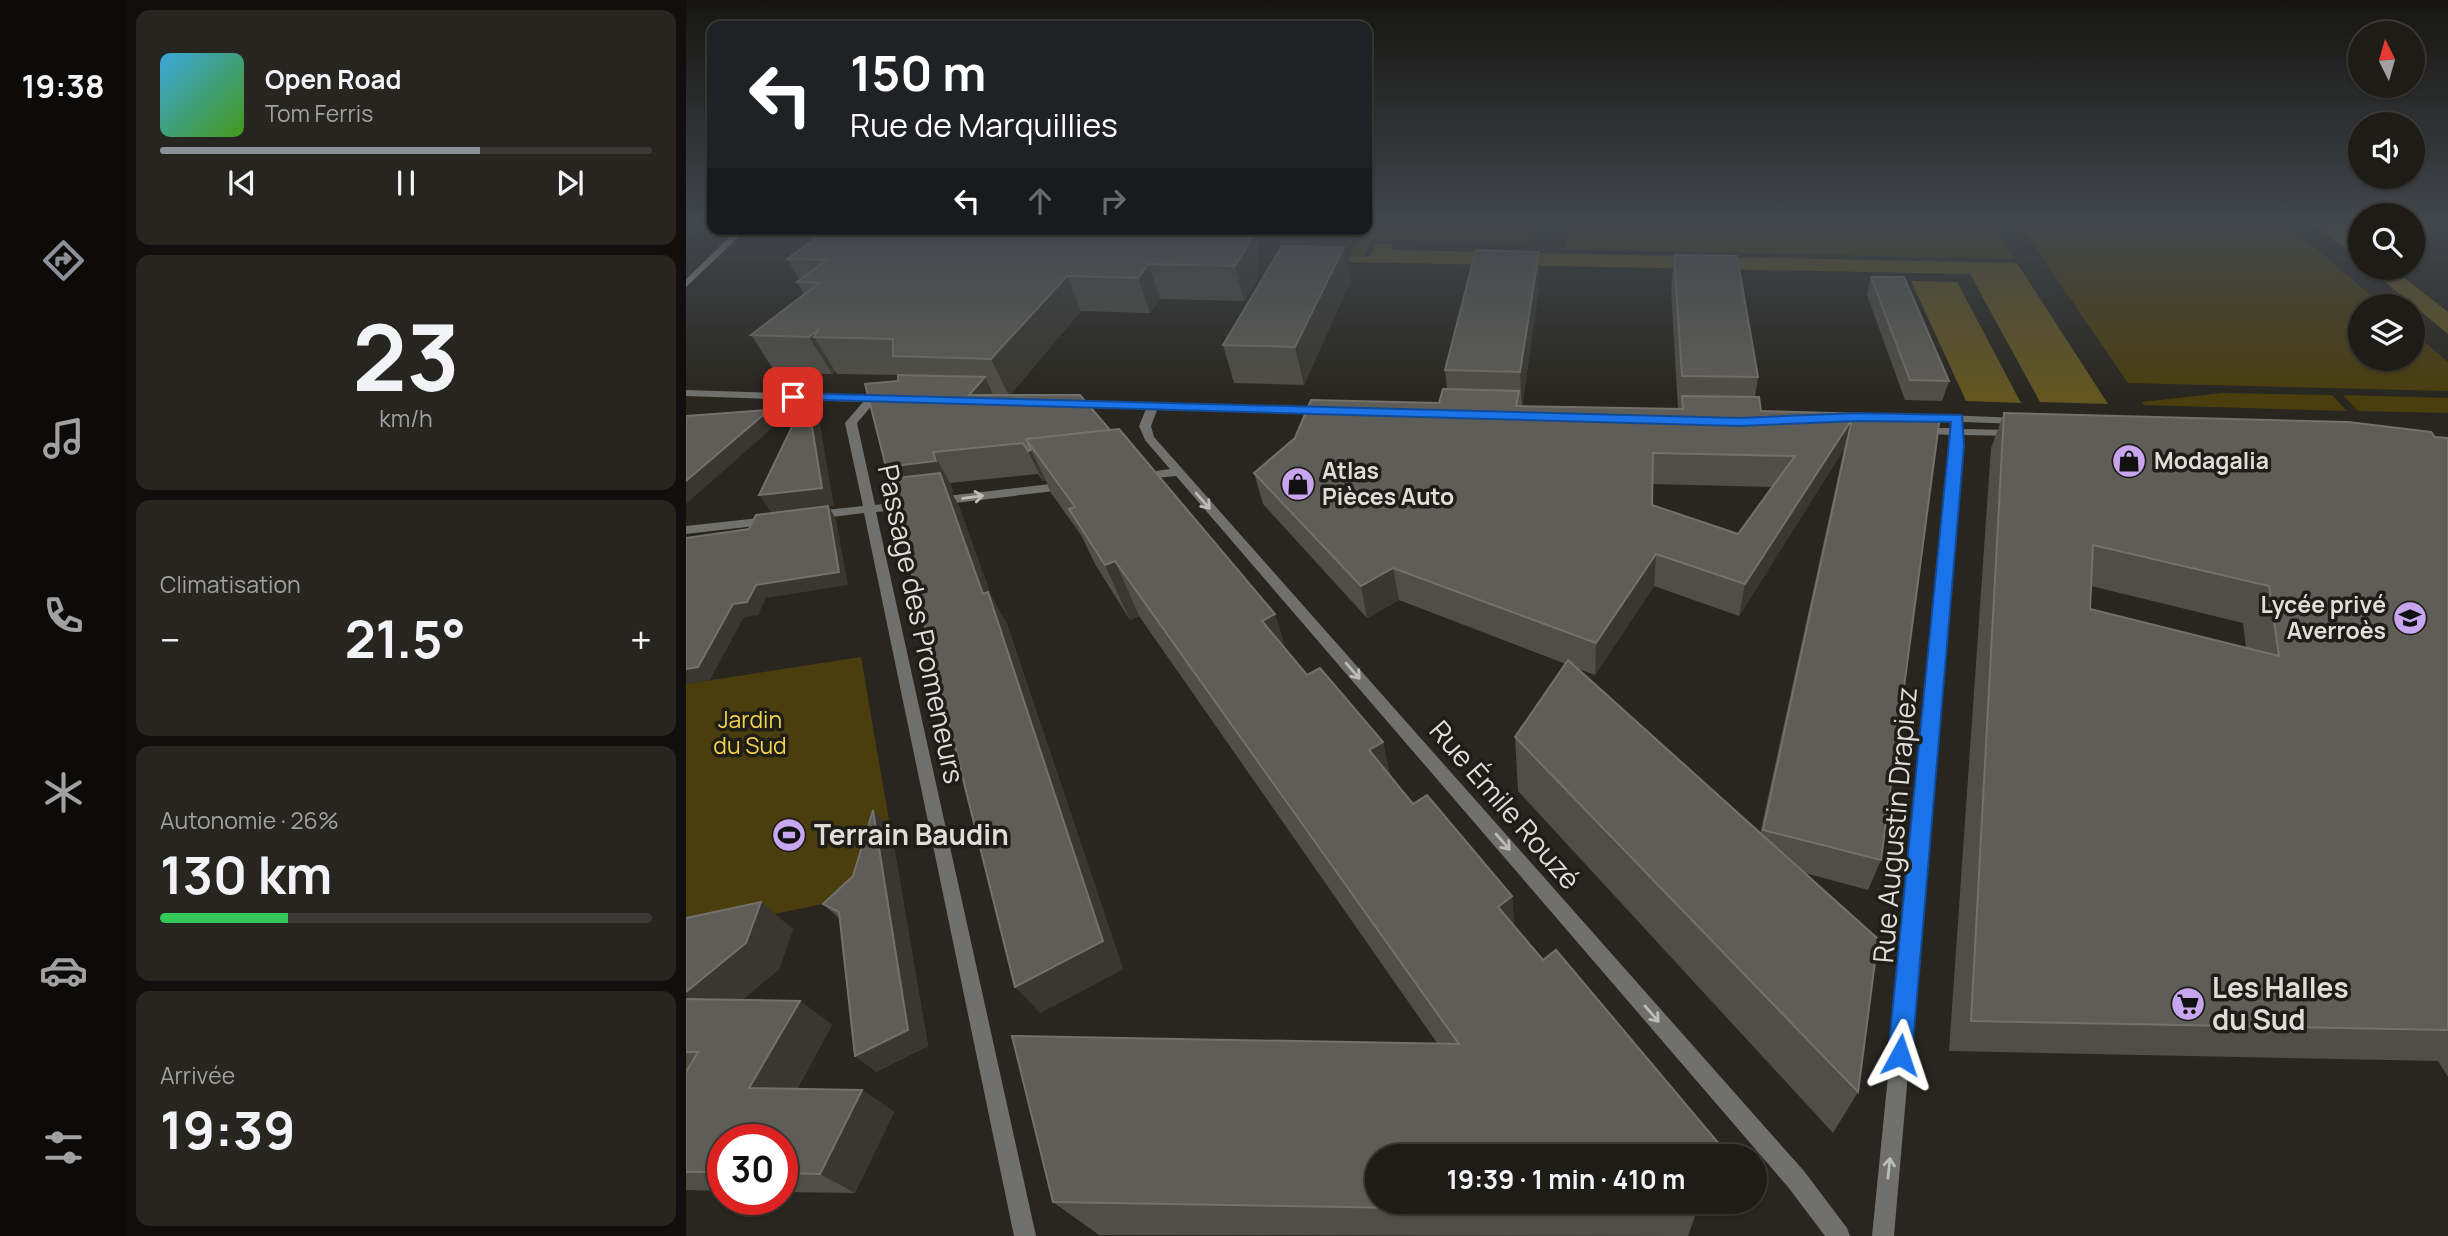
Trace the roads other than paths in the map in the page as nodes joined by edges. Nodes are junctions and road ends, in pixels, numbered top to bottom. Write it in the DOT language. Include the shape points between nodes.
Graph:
graph roads {
  1 [pos="686,393"];
  2 [pos="872,399"];
  3 [pos="896,400"];
  4 [pos="1056,404"];
  5 [pos="1153,406"];
  6 [pos="1340,411"];
  7 [pos="1904,417"];
  8 [pos="1958,425"];
  9 [pos="2026,428"];
  10 [pos="1902,430"];
  11 [pos="1178,472"];
  12 [pos="1125,479"];
  13 [pos="1084,484"];
  14 [pos="870,509"];
  15 [pos="802,517"];
  16 [pos="788,518"];
  17 [pos="686,530"];
  18 [pos="1024,1236"];
  19 [pos="1839,1236"];
  20 [pos="1883,1236"];
  1 -- 2 [label="street"];
  2 -- 3 [label="street"];
  2 -- 14 [label="street, Passage des Promeneurs" via="851,424"];
  4 -- 5 [label="street"];
  5 -- 6 [label="street"];
  5 -- 11 [label="street, Rue Émile Rouzé" via="1146,434"];
  7 -- 8 [label="street"];
  8 -- 9 [label="street"];
  8 -- 10 [label="street"];
  20 -- 8 [label="street, Rue Augustin Drapiez, one-way"];
  11 -- 12 [label="street"];
  11 -- 19 [label="street, Rue Émile Rouzé, one-way" via="1796,1179"];
  14 -- 13 [label="street, one-way"];
  14 -- 15 [label="street"];
  14 -- 18 [label="street, Passage des Promeneurs"];
  16 -- 17 [label="street"];
}
